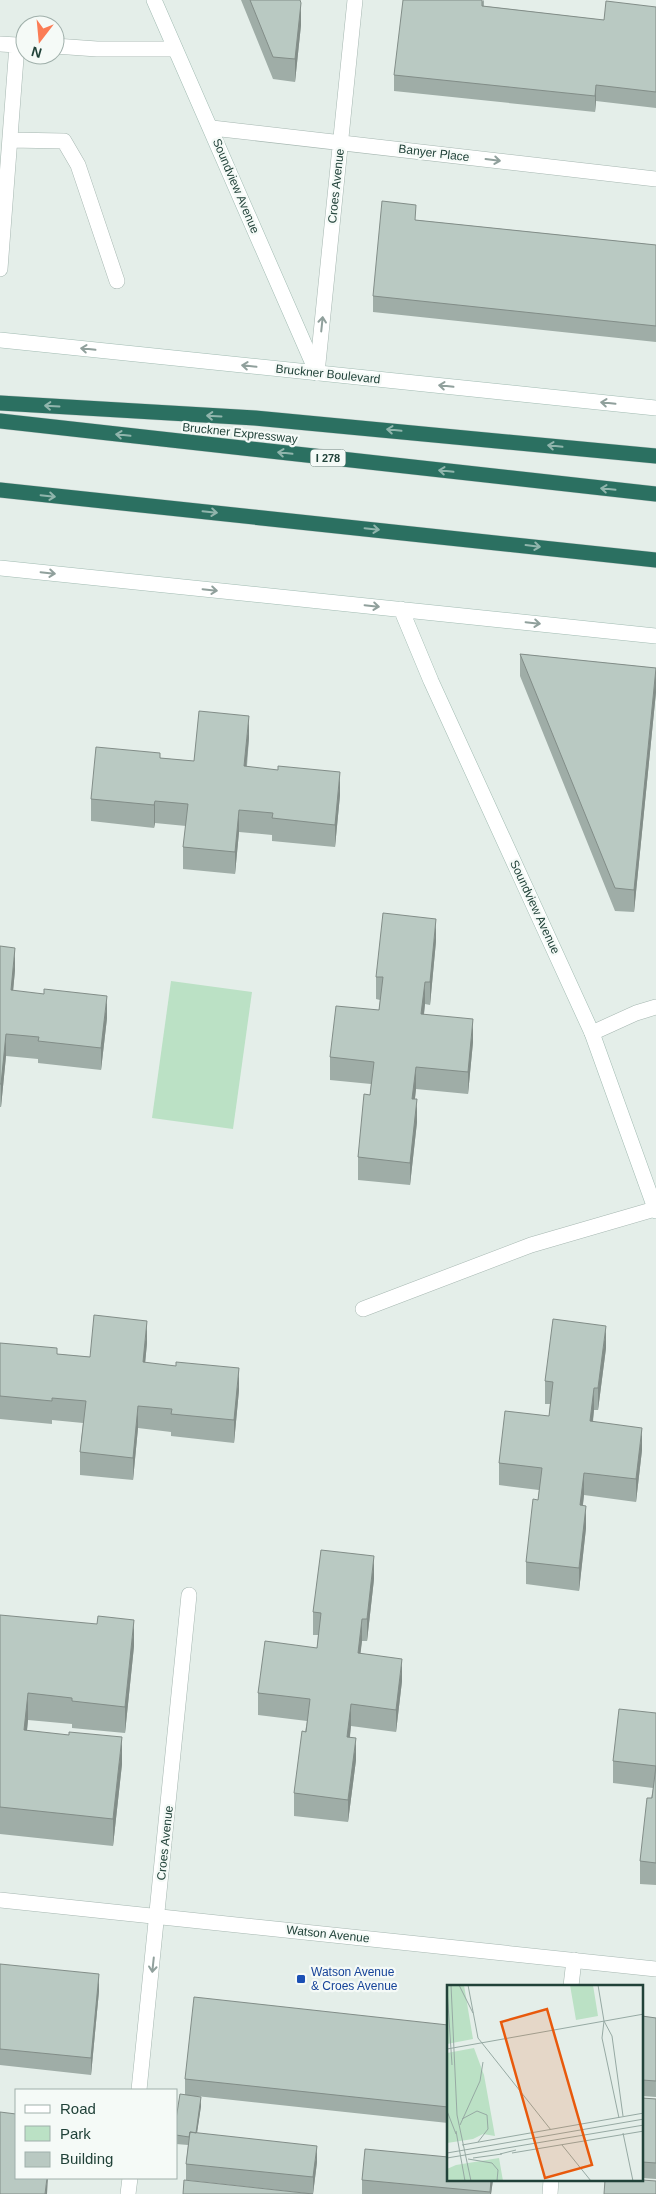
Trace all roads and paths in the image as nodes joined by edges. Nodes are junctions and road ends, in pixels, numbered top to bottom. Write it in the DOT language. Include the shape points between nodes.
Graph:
graph roads {
  1 [pos="154,0"];
  2 [pos="355,0"];
  3 [pos="0,44"];
  4 [pos="15,45"];
  5 [pos="65,46"];
  6 [pos="174,49"];
  7 [pos="19,65"];
  8 [pos="212,128"];
  9 [pos="10,140"];
  10 [pos="340,143"];
  11 [pos="656,179"];
  12 [pos="0,269"];
  13 [pos="117,281"];
  14 [pos="0,340"];
  15 [pos="317,373"];
  16 [pos="0,403"];
  17 [pos="656,408"];
  18 [pos="0,421"];
  19 [pos="656,456"];
  20 [pos="0,490"];
  21 [pos="656,494"];
  22 [pos="656,560"];
  23 [pos="0,568"];
  24 [pos="401,609"];
  25 [pos="656,636"];
  26 [pos="656,1008"];
  27 [pos="592,1033"];
  28 [pos="656,1210"];
  29 [pos="363,1309"];
  30 [pos="189,1595"];
  31 [pos="0,1900"];
  32 [pos="158,1917"];
  33 [pos="574,1960"];
  34 [pos="656,1968"];
  35 [pos="571,1985"];
  36 [pos="139,2089"];
  37 [pos="130,2179"];
  38 [pos="128,2194"];
  1 -- 6 [label="main road, Soundview Avenue"];
  2 -- 10 [label="main road, Croes Avenue"];
  3 -- 4 [label="main road"];
  5 -- 6 [label="main road"];
  6 -- 8 [label="main road, Soundview Avenue"];
  7 -- 9 [label="main road"];
  8 -- 10 [label="main road, Banyer Place"];
  8 -- 15 [label="main road, Soundview Avenue"];
  9 -- 12 [label="main road"];
  9 -- 13 [label="main road" via="64,141 78,165"];
  10 -- 11 [label="main road, Banyer Place, one-way"];
  15 -- 10 [label="main road, Croes Avenue, one-way"];
  15 -- 14 [label="main road, Bruckner Boulevard, one-way"];
  17 -- 15 [label="main road, Bruckner Boulevard, one-way"];
  19 -- 16 [label="highway, one-way" via="255,418"];
  21 -- 18 [label="highway, Bruckner Expressway / I 278, one-way"];
  20 -- 22 [label="highway, one-way"];
  23 -- 24 [label="main road, one-way"];
  24 -- 25 [label="main road, one-way"];
  24 -- 27 [label="main road, Soundview Avenue"];
  26 -- 27 [label="main road" via="636,1013"];
  27 -- 28 [label="main road, Soundview Avenue"];
  28 -- 29 [label="main road" via="531,1245"];
  30 -- 32 [label="main road, Croes Avenue"];
  31 -- 32 [label="main road, Watson Avenue"];
  32 -- 33 [label="main road, Watson Avenue"];
  32 -- 36 [label="main road, Croes Avenue, one-way"];
  33 -- 34 [label="main road, Watson Avenue"];
  33 -- 35 [label="main road"];
  37 -- 38 [label="main road"];
}
